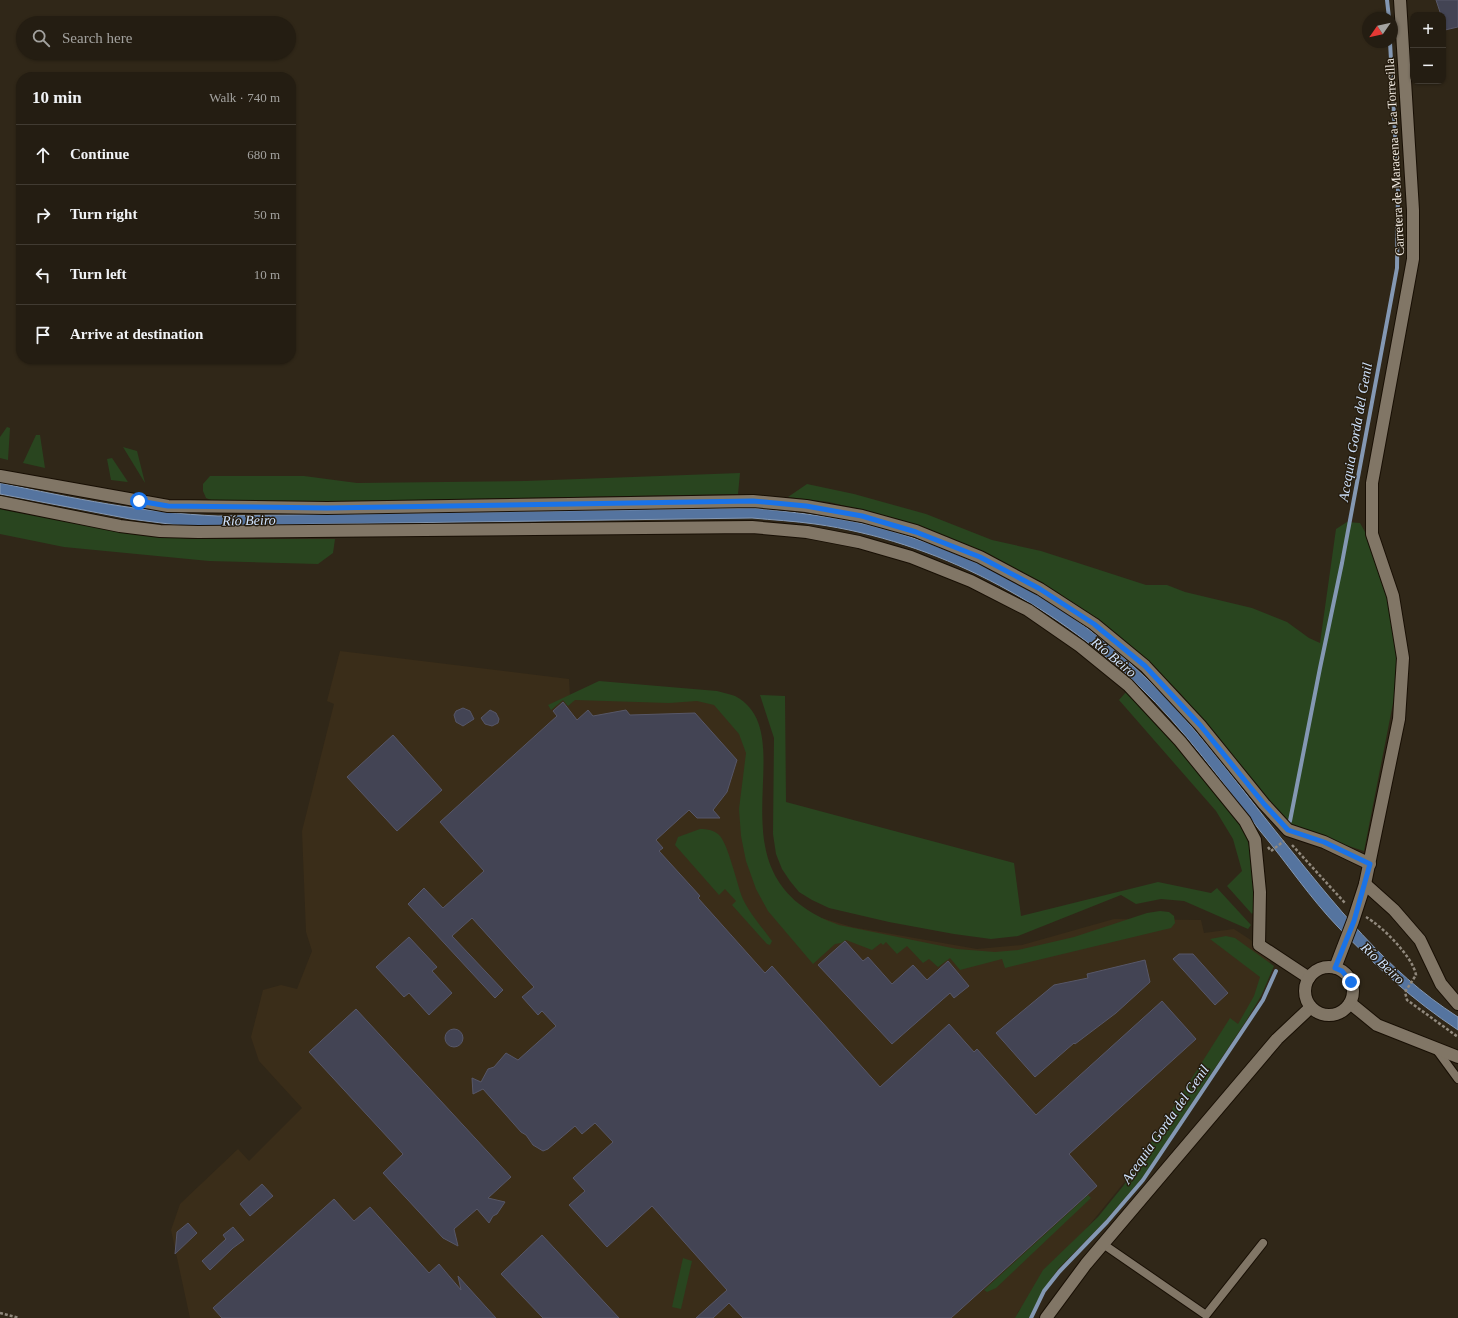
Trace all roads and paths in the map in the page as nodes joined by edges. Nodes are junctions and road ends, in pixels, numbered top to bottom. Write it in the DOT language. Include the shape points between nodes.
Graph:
graph roads {
  1 [pos="1400,0"];
  2 [pos="0,476"];
  3 [pos="0,502"];
  4 [pos="1285,839"];
  5 [pos="1266,845"];
  6 [pos="1370,864"];
  7 [pos="1364,884"];
  8 [pos="1335,968"];
  9 [pos="1309,978"];
  10 [pos="1413,981"];
  11 [pos="1350,1003"];
  12 [pos="1458,1004"];
  13 [pos="1311,1007"];
  14 [pos="1458,1037"];
  15 [pos="1435,1048"];
  16 [pos="1458,1057"];
  17 [pos="1458,1079"];
  18 [pos="1263,1243"];
  19 [pos="1103,1244"];
  20 [pos="0,1313"];
  21 [pos="19,1318"];
  22 [pos="1046,1318"];
  1 -- 6 [label="street, Carretera de Maracena a La Torrecilla" via="1413,210 1413,259 1372,483 1372,534 1393,596 1403,658 1399,718"];
  2 -- 6 [label="street" via="168,506 327,508 753,501 806,506 862,516 916,532 980,557 1040,589 1094,624 1145,666 1200,725 1288,830 1324,842"];
  3 -- 9 [label="street" via="120,526 160,531 752,527 807,532 859,542 911,557 971,581 1028,610 1080,646 1128,685 1180,741 1245,821 1255,840 1260,892 1259,945"];
  4 -- 5 [label="path" via="1271,851"];
  6 -- 7 [label="street, Carretera de Maracena a La Torrecilla"];
  7 -- 8 [label="street, Carretera de Maracena a La Torrecilla" via="1354,921"];
  7 -- 12 [label="street" via="1394,910 1420,940 1441,984"];
  8 -- 9 [label="street" via="1321,969"];
  8 -- 11 [label="street" via="1342,971 1351,982 1353,989"];
  9 -- 13 [label="street" via="1305,993"];
  10 -- 14 [label="path" via="1405,992 1407,1000"];
  11 -- 13 [label="street" via="1339,1014 1331,1016"];
  11 -- 15 [label="street" via="1377,1025"];
  13 -- 19 [label="street" via="1277,1039"];
  15 -- 16 [label="street"];
  15 -- 17 [label="lane"];
  18 -- 19 [label="lane" via="1206,1315"];
  19 -- 22 [label="street"];
  20 -- 21 [label="path"];
}
